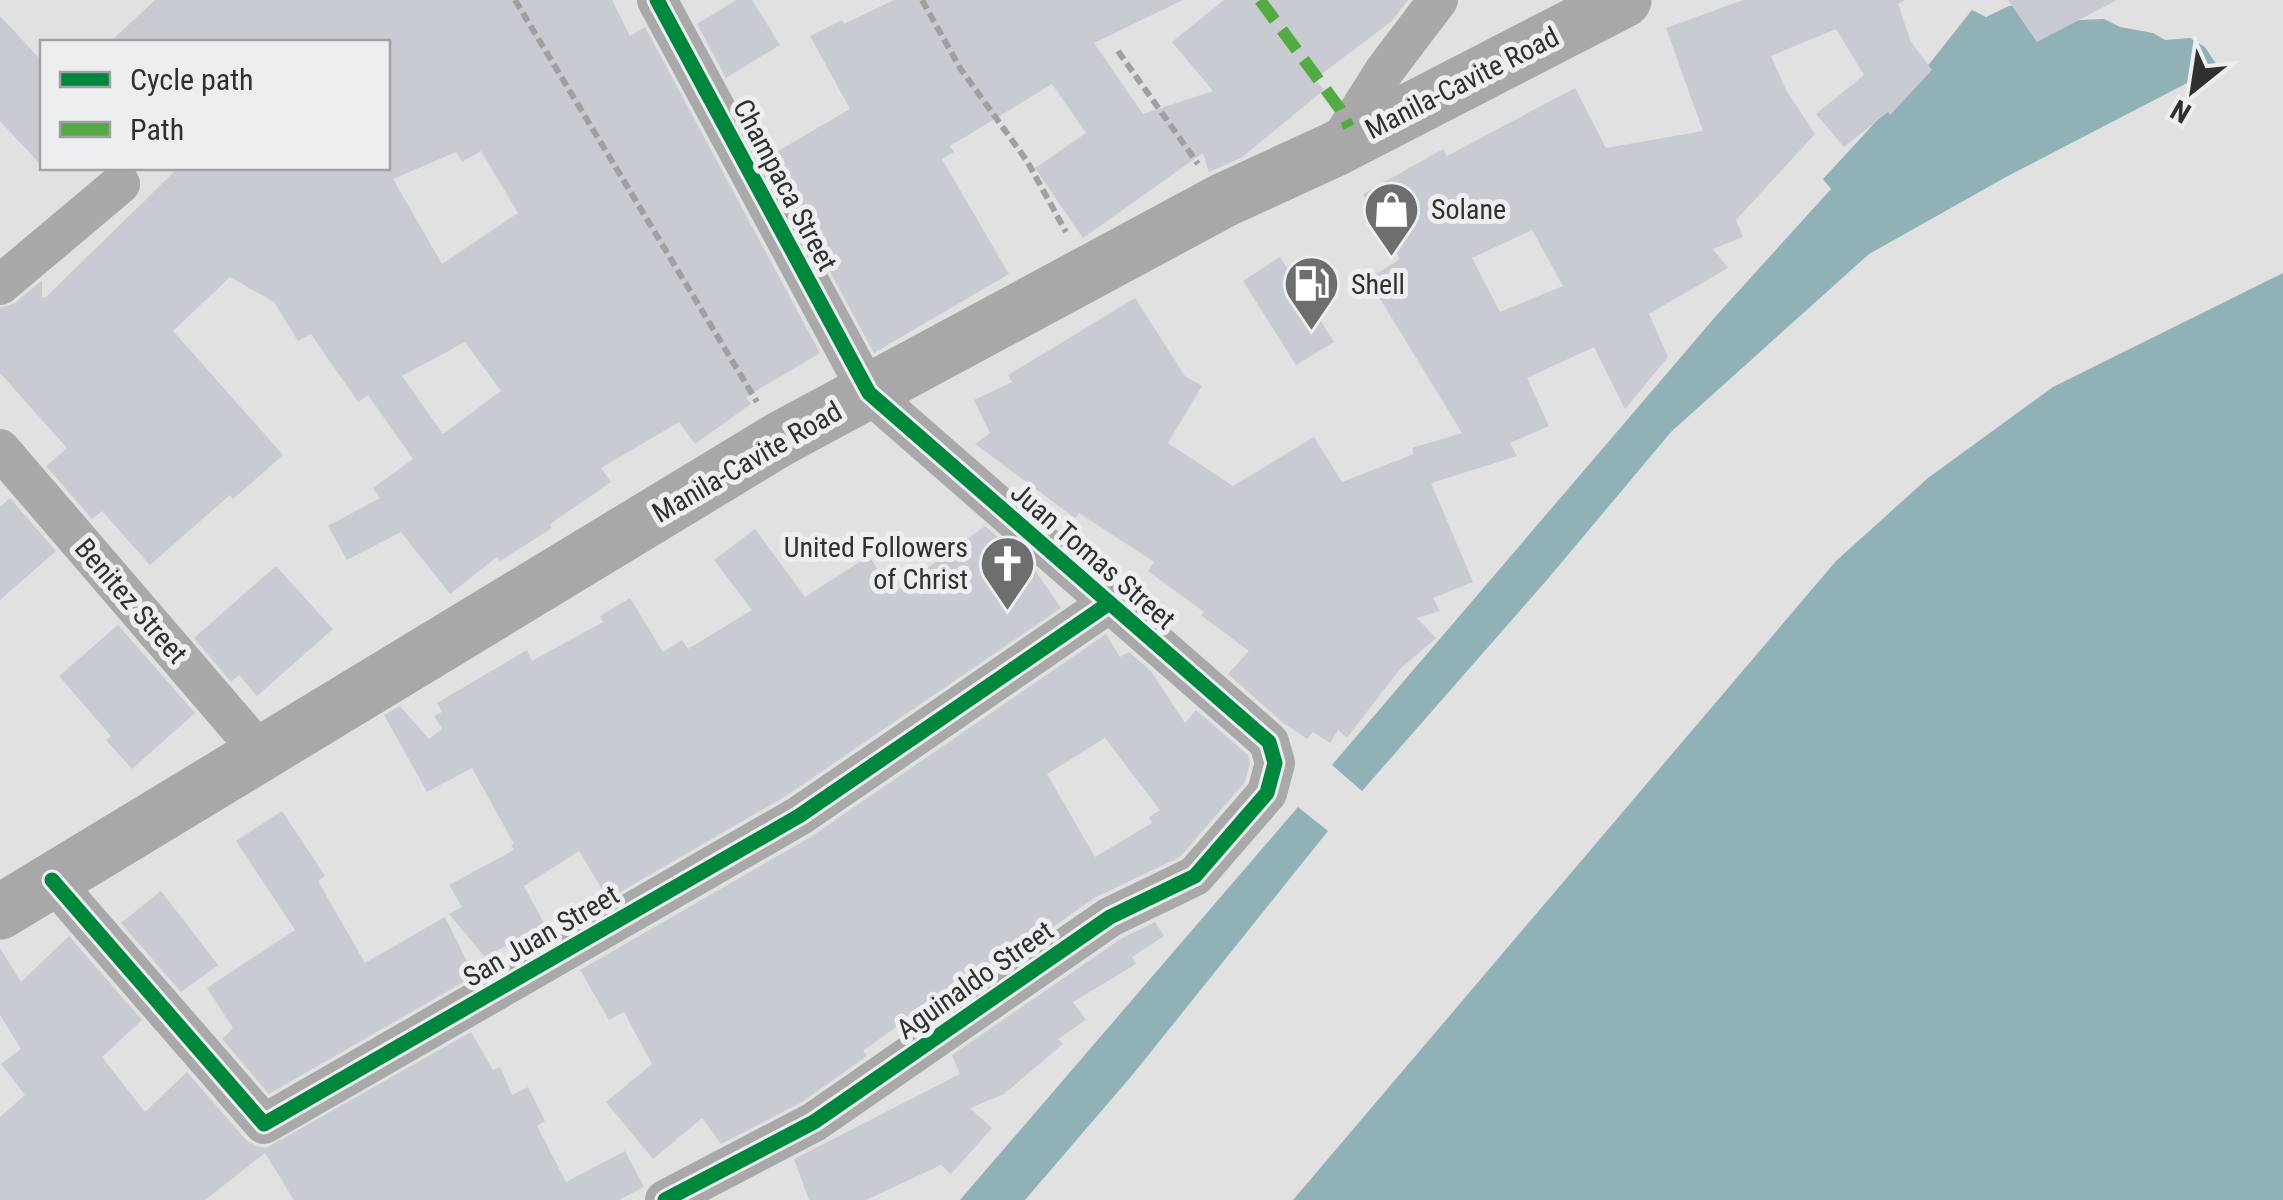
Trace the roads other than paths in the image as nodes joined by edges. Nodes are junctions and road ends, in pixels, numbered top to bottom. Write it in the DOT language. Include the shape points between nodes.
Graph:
graph roads {
  1 [pos="657,0"];
  2 [pos="1438,0"];
  3 [pos="1624,0"];
  4 [pos="1336,148"];
  5 [pos="120,184"];
  6 [pos="0,285"];
  7 [pos="869,393"];
  8 [pos="0,448"];
  9 [pos="1108,604"];
  10 [pos="262,754"];
  11 [pos="1275,763"];
  12 [pos="52,880"];
  13 [pos="0,912"];
  14 [pos="665,1200"];
  1 -- 7 [label="street, Champaca Street"];
  2 -- 4 [label="street"];
  3 -- 4 [label="main road, Manila-Cavite Road"];
  4 -- 7 [label="main road, Manila-Cavite Road" via="1224,200"];
  5 -- 6 [label="street"];
  7 -- 9 [label="street, Juan Tomas Street"];
  7 -- 10 [label="main road, Manila-Cavite Road" via="780,439"];
  8 -- 10 [label="street, Benitez Street"];
  9 -- 11 [label="street, Juan Tomas Street" via="1269,742"];
  9 -- 12 [label="street, San Juan Street" via="799,816 264,1124"];
  10 -- 12 [label="main road, Manila-Cavite Road"];
  11 -- 14 [label="street, Aguinaldo Street" via="1266,793 1194,876 1110,918 814,1122"];
  12 -- 13 [label="main road, Manila-Cavite Road"];
}
